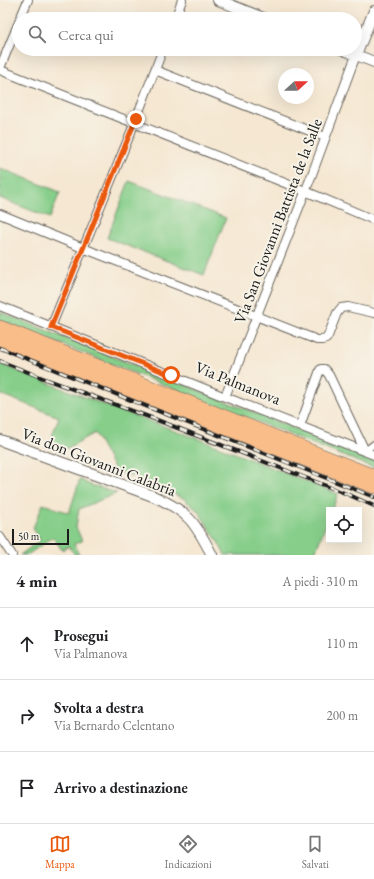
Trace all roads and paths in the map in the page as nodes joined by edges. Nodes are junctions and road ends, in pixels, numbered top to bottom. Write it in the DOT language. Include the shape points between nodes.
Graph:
graph roads {
  1 [pos="28,0"];
  2 [pos="182,0"];
  3 [pos="218,0"];
  4 [pos="374,11"];
  5 [pos="23,12"];
  6 [pos="178,12"];
  7 [pos="248,12"];
  8 [pos="12,40"];
  9 [pos="362,40"];
  10 [pos="160,56"];
  11 [pos="356,56"];
  12 [pos="359,56"];
  13 [pos="374,62"];
  14 [pos="0,69"];
  15 [pos="155,70"];
  16 [pos="134,124"];
  17 [pos="325,137"];
  18 [pos="305,191"];
  19 [pos="0,214"];
  20 [pos="374,220"];
  21 [pos="83,248"];
  22 [pos="0,306"];
  23 [pos="374,313"];
  24 [pos="256,316"];
  25 [pos="0,327"];
  26 [pos="51,327"];
  27 [pos="0,339"];
  28 [pos="225,397"];
  29 [pos="300,426"];
  30 [pos="0,440"];
  31 [pos="374,444"];
  32 [pos="365,451"];
  33 [pos="374,455"];
  34 [pos="374,476"];
  35 [pos="374,487"];
  36 [pos="0,537"];
  37 [pos="12,555"];
  38 [pos="212,555"];
  1 -- 5 [label="street"];
  2 -- 6 [label="street"];
  3 -- 7 [label="street"];
  4 -- 9 [label="street"];
  8 -- 14 [label="street"];
  10 -- 15 [label="street"];
  11 -- 17 [label="street, Via San Giovanni Battista de la Salle"];
  12 -- 13 [label="street"];
  14 -- 16 [label="street"];
  15 -- 16 [label="street"];
  15 -- 17 [label="street"];
  16 -- 18 [label="street"];
  16 -- 21 [label="street"];
  17 -- 18 [label="street, Via San Giovanni Battista de la Salle"];
  18 -- 20 [label="street"];
  18 -- 24 [label="street, Via San Giovanni Battista de la Salle"];
  19 -- 21 [label="street"];
  21 -- 24 [label="street"];
  21 -- 26 [label="street"];
  22 -- 26 [label="street, Via Palmanova"];
  23 -- 24 [label="street" via="342,308 324,340 317,340"];
  24 -- 28 [label="street, Via San Giovanni Battista de la Salle"];
  25 -- 34 [label="highway"];
  26 -- 28 [label="street, Via Palmanova"];
  27 -- 35 [label="highway"];
  28 -- 29 [label="street, Via Palmanova"];
  29 -- 32 [label="street, Via Palmanova"];
  29 -- 32 [label="street" via="320,370 324,369"];
  30 -- 38 [label="street, Via don Giovanni Calabria" via="171,504 193,522"];
  31 -- 32 [label="street"];
  32 -- 33 [label="street, Via Palmanova"];
  36 -- 37 [label="street"];
}
